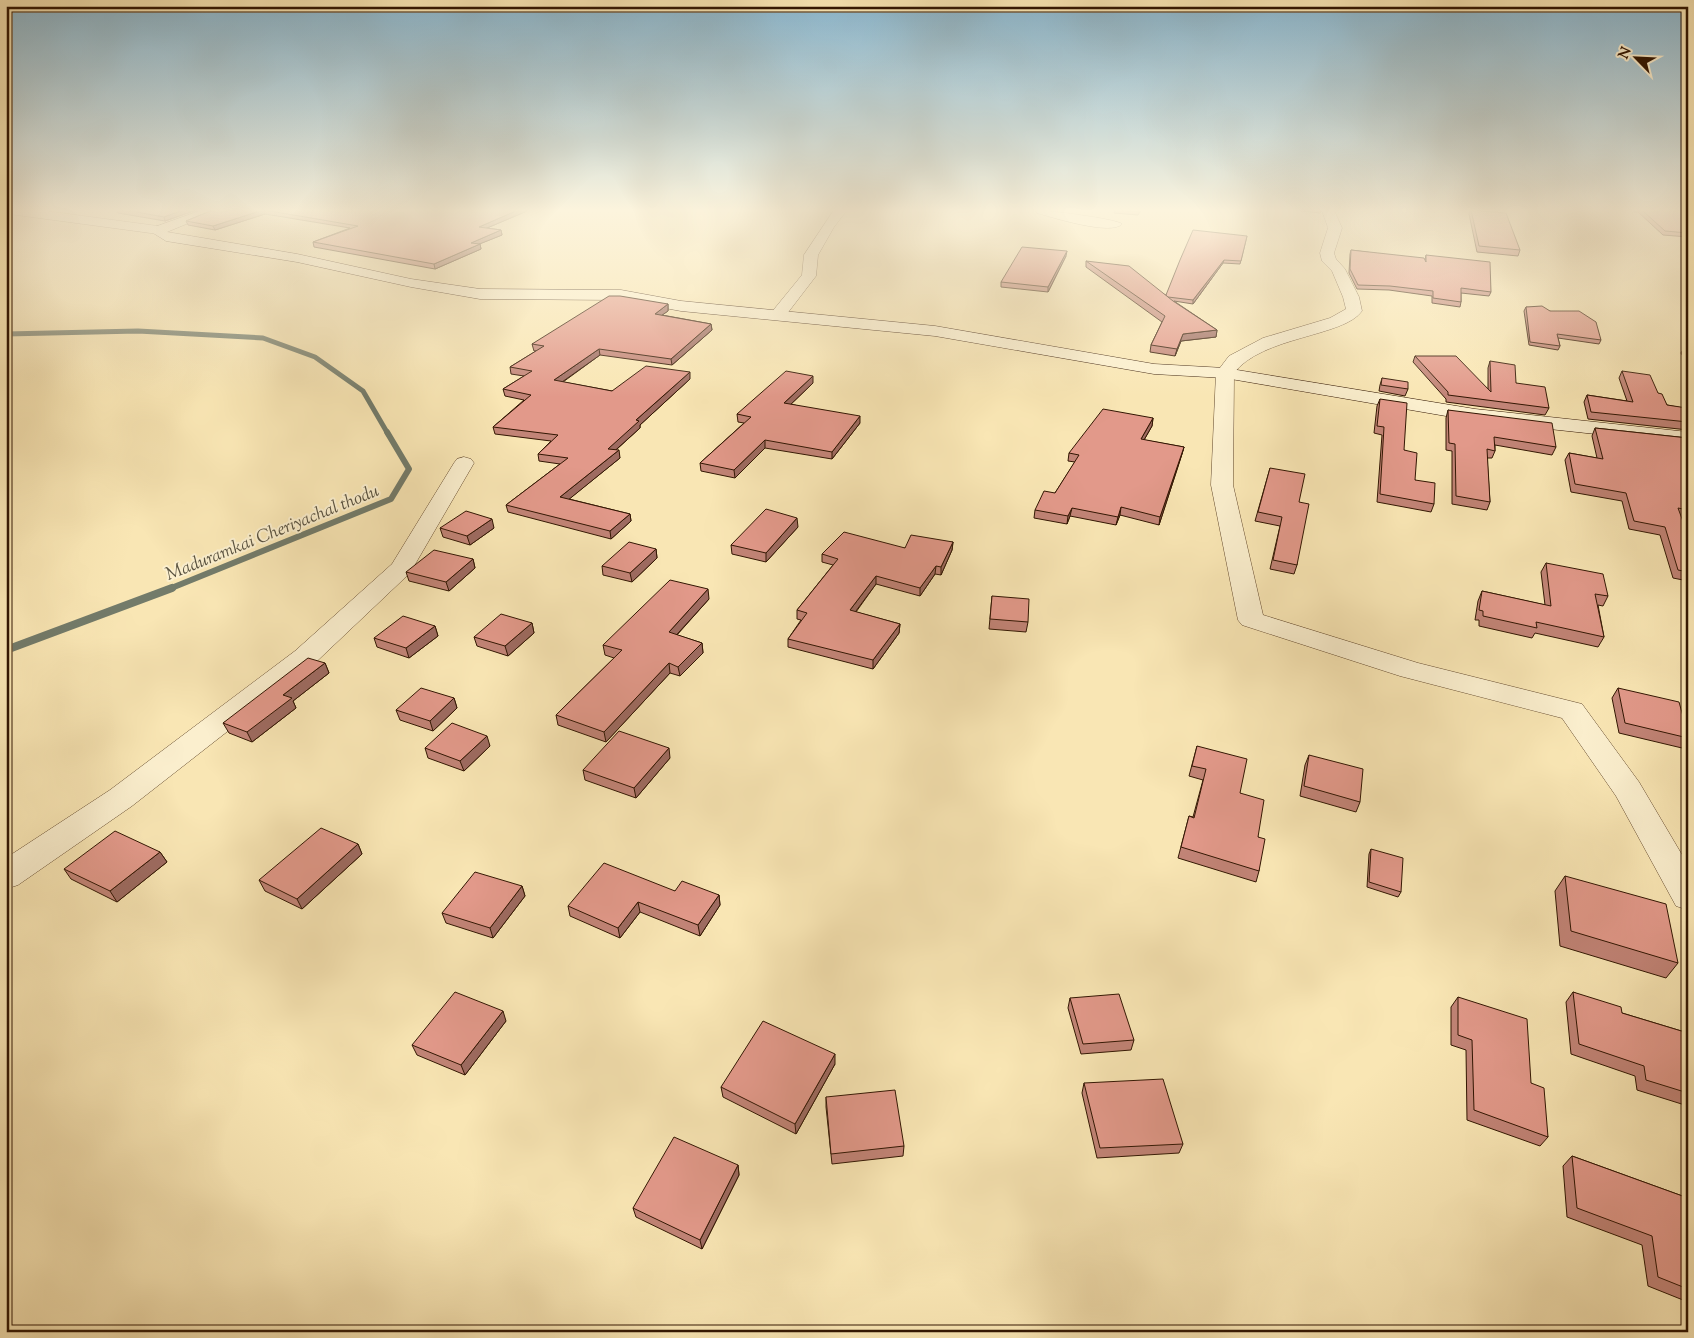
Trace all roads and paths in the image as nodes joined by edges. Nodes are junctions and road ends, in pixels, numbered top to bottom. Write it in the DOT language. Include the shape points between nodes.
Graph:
graph roads {
  1 [pos="363,272"];
  2 [pos="809,272"];
  3 [pos="1340,272"];
  4 [pos="777,316"];
  5 [pos="1225,373"];
  6 [pos="1688,438"];
  7 [pos="464,463"];
  8 [pos="6,876"];
  9 [pos="1688,896"];
  1 -- 4 [label="street" via="480,294 621,295 681,306"];
  2 -- 4 [label="street"];
  3 -- 5 [label="street" via="1352,297 1354,312 1269,342 1235,360"];
  4 -- 5 [label="street" via="935,331 1154,369"];
  5 -- 6 [label="street" via="1475,415"];
  5 -- 9 [label="street" via="1222,485 1251,620 1410,670 1572,711 1628,790"];
  7 -- 8 [label="street" via="401,568 305,657 121,798"];
}
